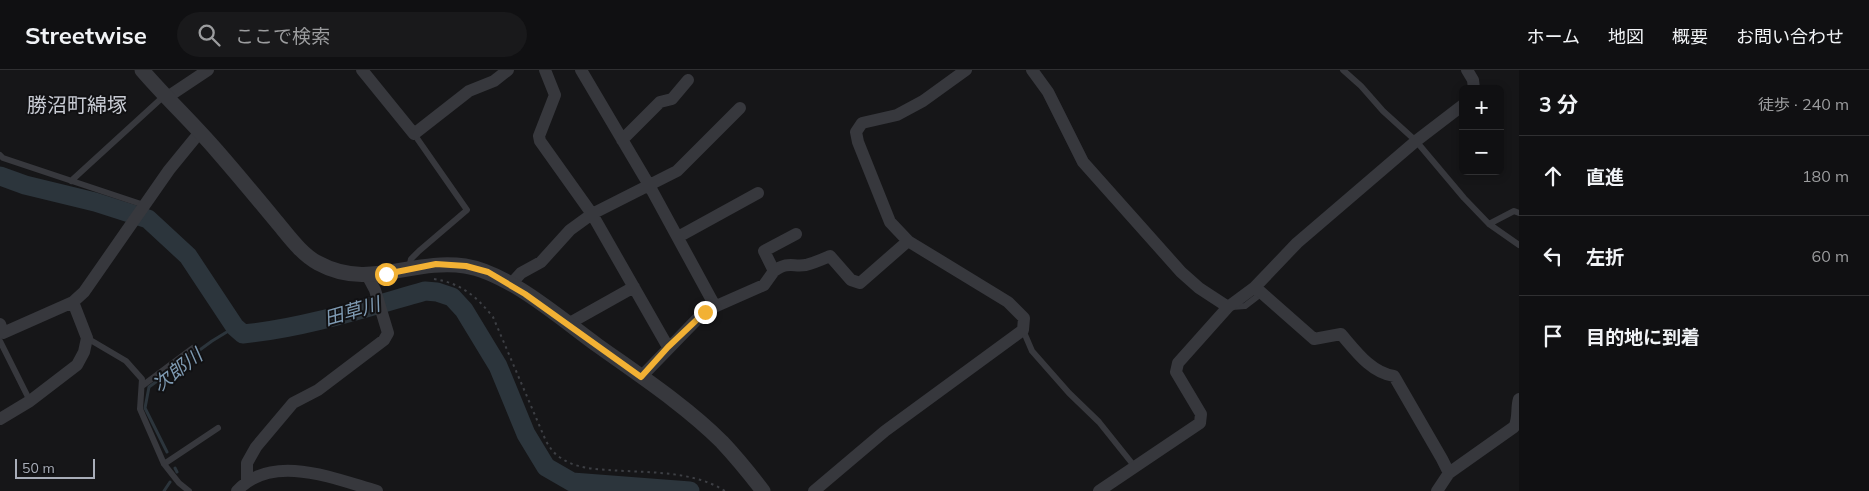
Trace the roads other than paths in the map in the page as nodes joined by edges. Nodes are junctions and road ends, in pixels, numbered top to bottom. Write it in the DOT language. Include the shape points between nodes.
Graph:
graph roads {
  1 [pos="142,70"];
  2 [pos="208,70"];
  3 [pos="362,70"];
  4 [pos="508,70"];
  5 [pos="545,70"];
  6 [pos="581,70"];
  7 [pos="966,70"];
  8 [pos="1032,70"];
  9 [pos="1343,70"];
  10 [pos="1467,70"];
  11 [pos="688,80"];
  12 [pos="1474,85"];
  13 [pos="165,97"];
  14 [pos="740,108"];
  15 [pos="1459,108"];
  16 [pos="200,132"];
  17 [pos="414,134"];
  18 [pos="622,140"];
  19 [pos="1416,141"];
  20 [pos="0,155"];
  21 [pos="71,181"];
  22 [pos="649,185"];
  23 [pos="758,193"];
  24 [pos="143,206"];
  25 [pos="1519,213"];
  26 [pos="592,214"];
  27 [pos="1490,224"];
  28 [pos="796,234"];
  29 [pos="678,238"];
  30 [pos="908,241"];
  31 [pos="1519,245"];
  32 [pos="408,269"];
  33 [pos="774,271"];
  34 [pos="366,276"];
  35 [pos="511,284"];
  36 [pos="634,287"];
  37 [pos="1259,290"];
  38 [pos="73,302"];
  39 [pos="715,306"];
  40 [pos="1228,307"];
  41 [pos="568,324"];
  42 [pos="1023,330"];
  43 [pos="1,333"];
  44 [pos="87,338"];
  45 [pos="668,347"];
  46 [pos="192,348"];
  47 [pos="641,377"];
  48 [pos="142,386"];
  49 [pos="1519,399"];
  50 [pos="30,401"];
  51 [pos="0,419"];
  52 [pos="218,428"];
  53 [pos="164,464"];
  54 [pos="1135,468"];
  55 [pos="1449,473"];
  56 [pos="247,486"];
  57 [pos="189,491"];
  58 [pos="238,491"];
  59 [pos="377,491"];
  60 [pos="763,491"];
  61 [pos="814,491"];
  62 [pos="1099,491"];
  63 [pos="1438,491"];
  1 -- 13 [label="street"];
  2 -- 13 [label="street"];
  3 -- 17 [label="street"];
  4 -- 17 [label="street" via="494,81 469,91"];
  5 -- 26 [label="street" via="555,96 539,136 540,142"];
  6 -- 18 [label="street"];
  7 -- 30 [label="street" via="923,102 897,115 862,123 856,132 890,222"];
  8 -- 40 [label="street" via="1048,92 1083,162 1181,272"];
  9 -- 19 [label="lane"];
  10 -- 12 [label="street"];
  11 -- 18 [label="street" via="672,99 660,102"];
  13 -- 16 [label="street"];
  13 -- 21 [label="lane"];
  14 -- 22 [label="street" via="677,171"];
  15 -- 19 [label="street"];
  16 -- 24 [label="street"];
  16 -- 34 [label="street" via="298,247 315,262 334,271"];
  17 -- 32 [label="lane" via="467,210 414,255"];
  18 -- 22 [label="street"];
  19 -- 27 [label="lane"];
  19 -- 37 [label="street" via="1297,243"];
  20 -- 21 [label="lane"];
  21 -- 24 [label="lane"];
  22 -- 26 [label="street"];
  22 -- 29 [label="street"];
  23 -- 29 [label="street"];
  24 -- 38 [label="street" via="84,292"];
  25 -- 27 [label="lane" via="1514,211"];
  26 -- 35 [label="street" via="570,230 541,262 521,273"];
  26 -- 36 [label="street"];
  27 -- 31 [label="lane"];
  28 -- 33 [label="street" via="764,251"];
  29 -- 39 [label="street"];
  30 -- 33 [label="street" via="860,283 851,280 830,256 806,265 782,266"];
  30 -- 42 [label="street" via="1008,302 1024,318"];
  32 -- 34 [label="street"];
  32 -- 35 [label="street" via="436,264 466,266 488,272"];
  33 -- 39 [label="street" via="764,285"];
  34 -- 56 [label="street" via="388,333 384,340 287,410 247,463"];
  35 -- 41 [label="street"];
  36 -- 41 [label="street"];
  36 -- 45 [label="street"];
  37 -- 40 [label="street"];
  37 -- 55 [label="street" via="1314,339 1340,334 1384,375 1394,376"];
  38 -- 43 [label="street"];
  38 -- 44 [label="street"];
  39 -- 45 [label="street"];
  40 -- 54 [label="street" via="1178,363 1176,372 1201,414 1200,422"];
  41 -- 47 [label="street"];
  42 -- 54 [label="lane" via="1032,352 1099,422"];
  42 -- 61 [label="street" via="885,431"];
  43 -- 50 [label="lane"];
  44 -- 48 [label="lane" via="126,361 142,379"];
  44 -- 50 [label="street" via="77,365"];
  45 -- 47 [label="street"];
  46 -- 48 [label="lane"];
  47 -- 60 [label="street" via="721,441"];
  48 -- 53 [label="lane" via="140,409"];
  49 -- 55 [label="street" via="1518,422 1514,427"];
  50 -- 51 [label="street"];
  52 -- 53 [label="lane"];
  53 -- 57 [label="lane"];
  54 -- 62 [label="street"];
  55 -- 63 [label="street"];
  56 -- 58 [label="street"];
  56 -- 59 [label="street" via="259,475 273,471 310,472"];
}
